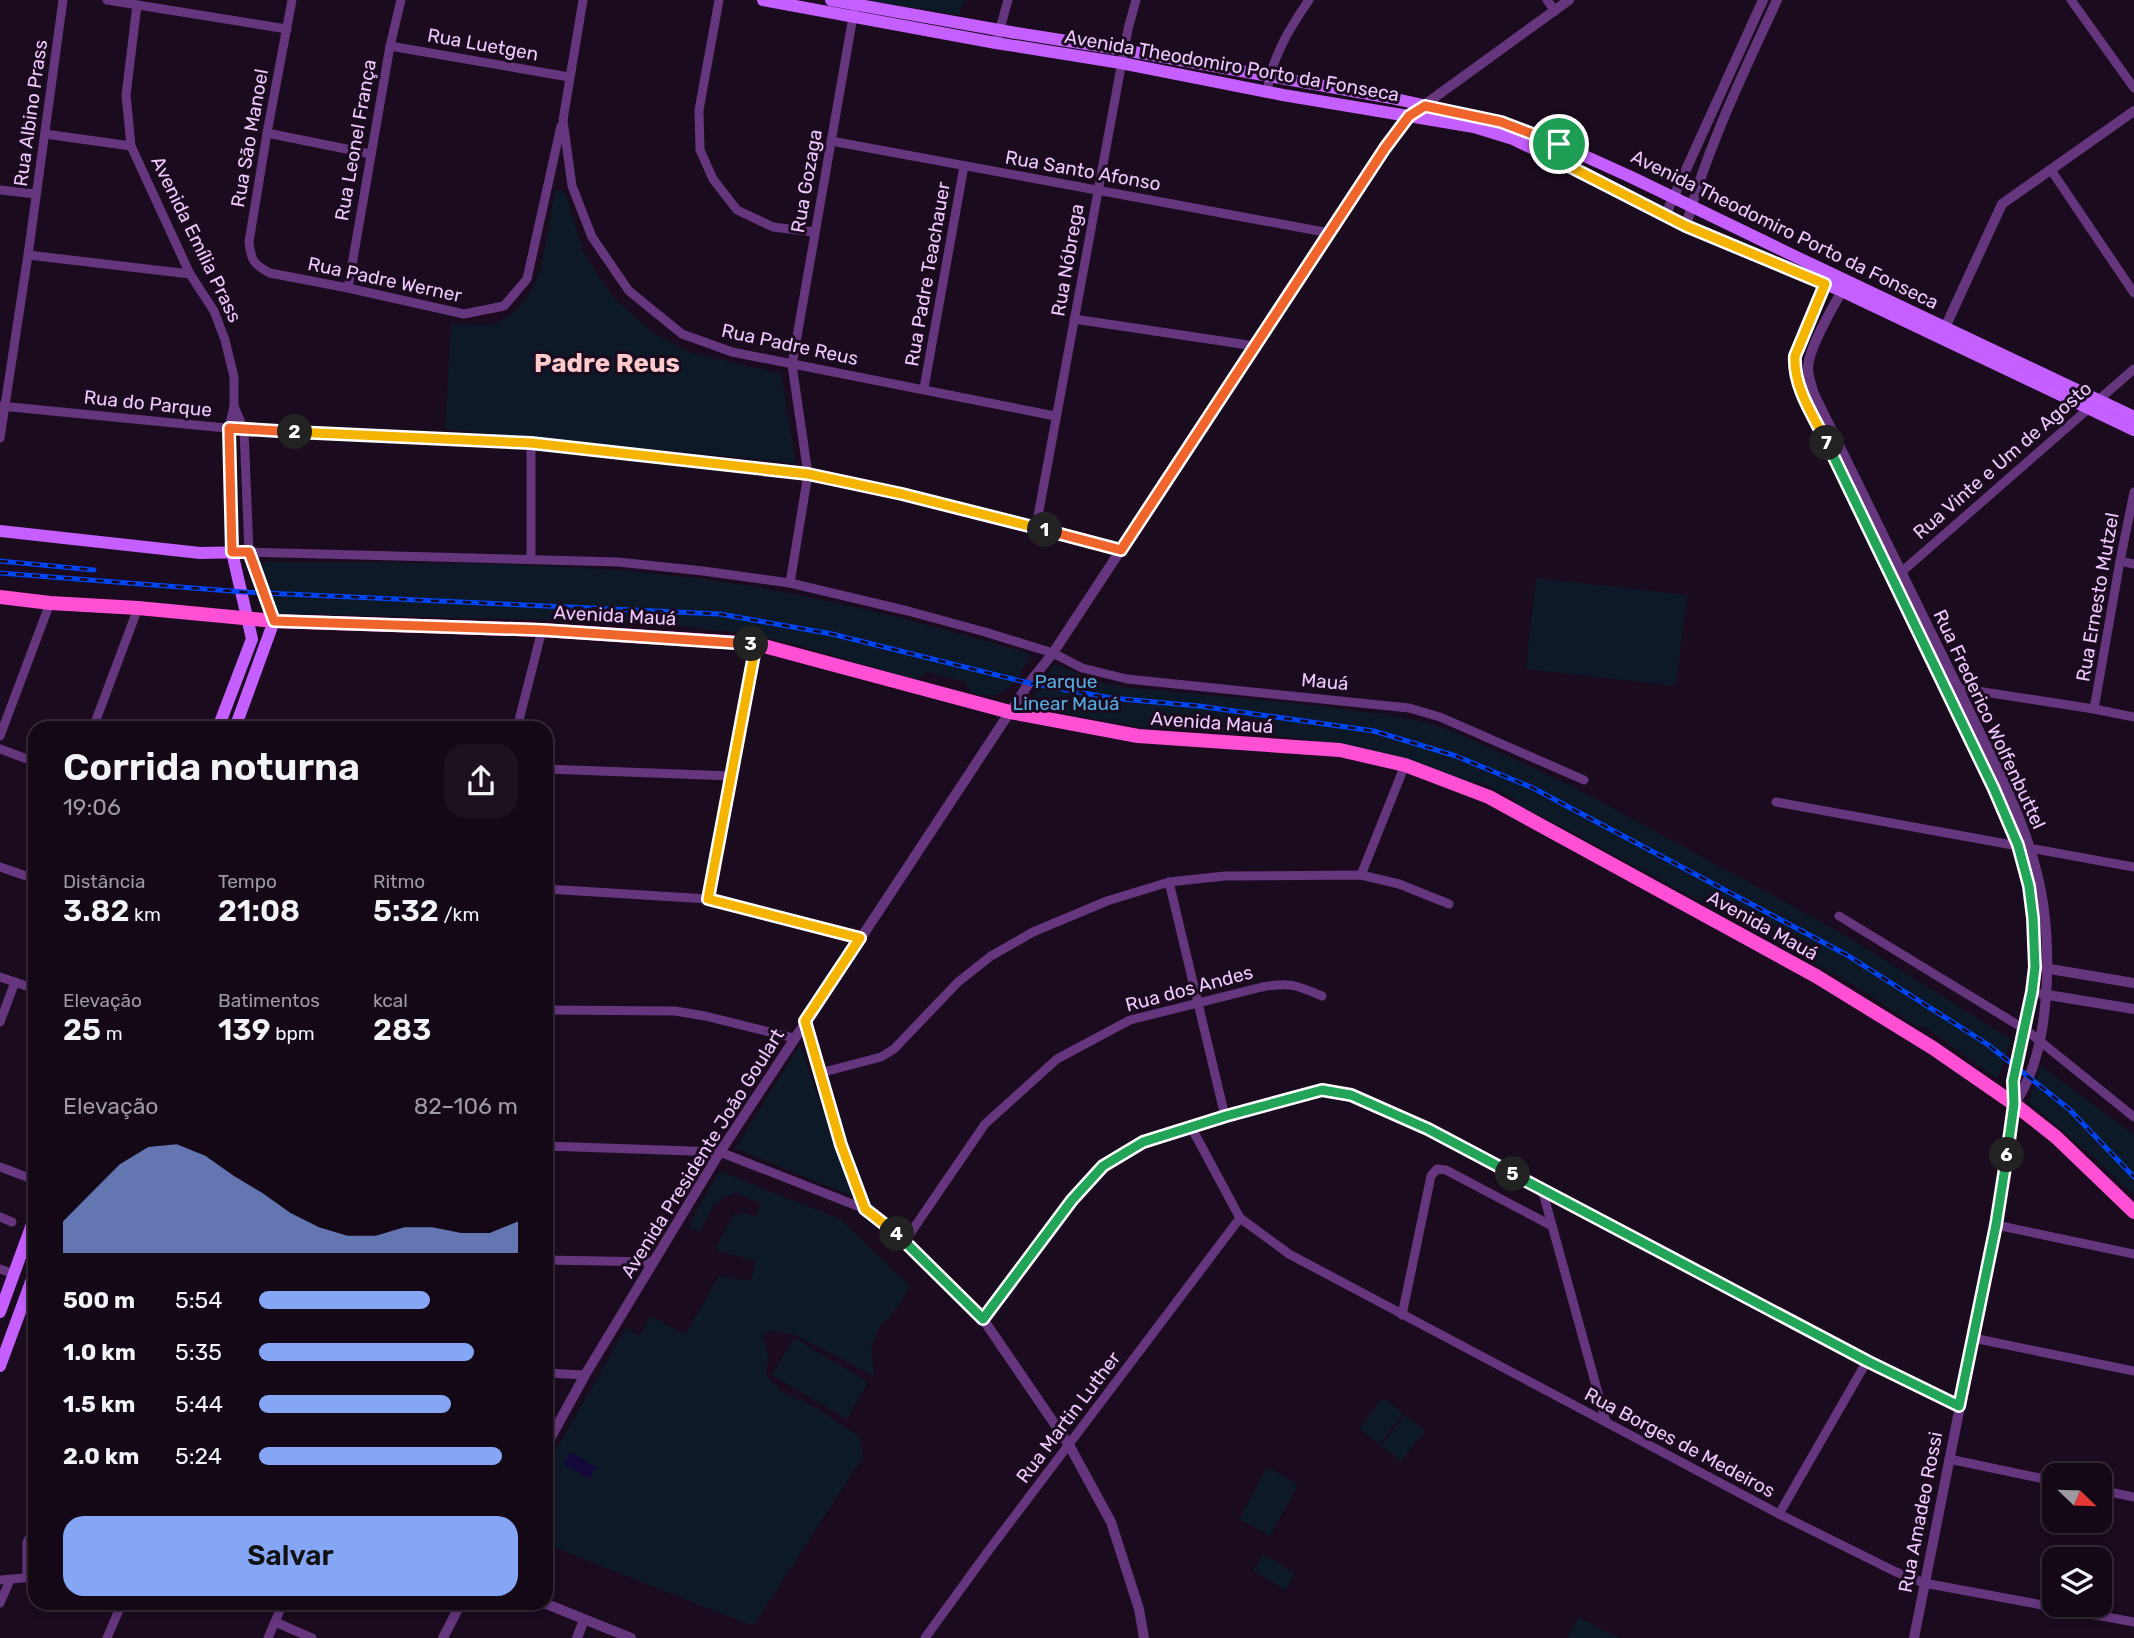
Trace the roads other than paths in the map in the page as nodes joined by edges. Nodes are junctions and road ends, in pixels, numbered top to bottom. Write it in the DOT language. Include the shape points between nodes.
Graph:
graph roads {
  1 [pos="63,0"];
  2 [pos="107,0"];
  3 [pos="292,0"];
  4 [pos="401,0"];
  5 [pos="583,0"];
  6 [pos="719,0"];
  7 [pos="763,0"];
  8 [pos="831,0"];
  9 [pos="1008,0"];
  10 [pos="1136,0"];
  11 [pos="1309,0"];
  12 [pos="1547,0"];
  13 [pos="1569,0"];
  14 [pos="1763,0"];
  15 [pos="1777,0"];
  16 [pos="2071,0"];
  17 [pos="807,4"];
  18 [pos="137,5"];
  19 [pos="855,10"];
  20 [pos="1555,11"];
  21 [pos="287,29"];
  22 [pos="998,37"];
  23 [pos="390,46"];
  24 [pos="1077,49"];
  25 [pos="1124,50"];
  26 [pos="1180,60"];
  27 [pos="1121,64"];
  28 [pos="1231,70"];
  29 [pos="1178,75"];
  30 [pos="569,77"];
  31 [pos="1269,77"];
  32 [pos="1230,85"];
  33 [pos="1316,85"];
  34 [pos="2134,88"];
  35 [pos="1267,92"];
  36 [pos="1373,95"];
  37 [pos="1313,100"];
  38 [pos="1425,106"];
  39 [pos="1371,110"];
  40 [pos="2134,111"];
  41 [pos="1409,116"];
  42 [pos="563,120"];
  43 [pos="1476,121"];
  44 [pos="267,133"];
  45 [pos="45,134"];
  46 [pos="831,141"];
  47 [pos="1559,144"];
  48 [pos="131,146"];
  49 [pos="371,155"];
  50 [pos="1553,158"];
  51 [pos="1594,160"];
  52 [pos="964,166"];
  53 [pos="2051,170"];
  54 [pos="1588,175"];
  55 [pos="0,190"];
  56 [pos="1097,191"];
  57 [pos="36,194"];
  58 [pos="1673,198"];
  59 [pos="1691,207"];
  60 [pos="1665,216"];
  61 [pos="1686,226"];
  62 [pos="814,232"];
  63 [pos="1330,233"];
  64 [pos="1760,240"];
  65 [pos="1754,254"];
  66 [pos="28,255"];
  67 [pos="190,274"];
  68 [pos="270,274"];
  69 [pos="1828,279"];
  70 [pos="1844,286"];
  71 [pos="348,288"];
  72 [pos="2134,293"];
  73 [pos="1074,319"];
  74 [pos="1943,332"];
  75 [pos="1255,346"];
  76 [pos="792,365"];
  77 [pos="2134,369"];
  78 [pos="924,388"];
  79 [pos="2093,404"];
  80 [pos="3,406"];
  81 [pos="234,406"];
  82 [pos="1055,415"];
  83 [pos="2134,417"];
  84 [pos="229,428"];
  85 [pos="244,430"];
  86 [pos="2134,430"];
  87 [pos="0,438"];
  88 [pos="531,443"];
  89 [pos="1845,467"];
  90 [pos="808,474"];
  91 [pos="2134,492"];
  92 [pos="1036,527"];
  93 [pos="0,531"];
  94 [pos="1121,550"];
  95 [pos="232,552"];
  96 [pos="249,552"];
  97 [pos="531,559"];
  98 [pos="2120,561"];
  99 [pos="2134,564"];
  100 [pos="1898,575"];
  101 [pos="790,583"];
  102 [pos="0,597"];
  103 [pos="50,603"];
  104 [pos="138,608"];
  105 [pos="247,619"];
  106 [pos="274,621"];
  107 [pos="542,630"];
  108 [pos="756,644"];
  109 [pos="1053,653"];
  110 [pos="1953,689"];
  111 [pos="2094,709"];
  112 [pos="1010,712"];
  113 [pos="2134,717"];
  114 [pos="96,721"];
  115 [pos="221,721"];
  116 [pos="238,721"];
  117 [pos="519,721"];
  118 [pos="0,736"];
  119 [pos="0,749"];
  120 [pos="28,759"];
  121 [pos="1405,765"];
  122 [pos="553,769"];
  123 [pos="732,776"];
  124 [pos="1584,780"];
  125 [pos="1776,802"];
  126 [pos="2024,846"];
  127 [pos="0,867"];
  128 [pos="2134,867"];
  129 [pos="1361,875"];
  130 [pos="28,877"];
  131 [pos="1169,882"];
  132 [pos="553,889"];
  133 [pos="708,899"];
  134 [pos="1450,904"];
  135 [pos="1839,916"];
  136 [pos="860,938"];
  137 [pos="2035,967"];
  138 [pos="2048,968"];
  139 [pos="0,977"];
  140 [pos="15,982"];
  141 [pos="2134,984"];
  142 [pos="28,987"];
  143 [pos="2032,992"];
  144 [pos="2046,995"];
  145 [pos="1322,996"];
  146 [pos="1198,1003"];
  147 [pos="2134,1009"];
  148 [pos="553,1010"];
  149 [pos="805,1021"];
  150 [pos="0,1022"];
  151 [pos="2026,1030"];
  152 [pos="794,1038"];
  153 [pos="2039,1040"];
  154 [pos="820,1073"];
  155 [pos="2014,1104"];
  156 [pos="1226,1116"];
  157 [pos="2134,1117"];
  158 [pos="1190,1125"];
  159 [pos="553,1146"];
  160 [pos="720,1152"];
  161 [pos="0,1167"];
  162 [pos="28,1177"];
  163 [pos="1542,1189"];
  164 [pos="865,1209"];
  165 [pos="2134,1212"];
  166 [pos="0,1217"];
  167 [pos="1240,1218"];
  168 [pos="12,1222"];
  169 [pos="1996,1225"];
  170 [pos="1552,1226"];
  171 [pos="28,1235"];
  172 [pos="905,1241"];
  173 [pos="2134,1254"];
  174 [pos="553,1260"];
  175 [pos="654,1262"];
  176 [pos="0,1269"];
  177 [pos="14,1274"];
  178 [pos="28,1287"];
  179 [pos="0,1312"];
  180 [pos="1402,1315"];
  181 [pos="983,1319"];
  182 [pos="1973,1338"];
  183 [pos="4,1342"];
  184 [pos="1867,1361"];
  185 [pos="0,1366"];
  186 [pos="2134,1371"];
  187 [pos="553,1373"];
  188 [pos="585,1375"];
  189 [pos="1959,1406"];
  190 [pos="1606,1422"];
  191 [pos="553,1433"];
  192 [pos="1069,1445"];
  193 [pos="1949,1459"];
  194 [pos="2042,1478"];
  195 [pos="2112,1492"];
  196 [pos="2134,1497"];
  197 [pos="1779,1514"];
  198 [pos="28,1577"];
  199 [pos="5,1580"];
  200 [pos="1924,1583"];
  201 [pos="0,1603"];
  202 [pos="553,1607"];
  203 [pos="119,1610"];
  204 [pos="280,1610"];
  205 [pos="457,1610"];
  206 [pos="584,1620"];
  207 [pos="275,1622"];
  208 [pos="2134,1622"];
  209 [pos="107,1638"];
  210 [pos="268,1638"];
  211 [pos="313,1638"];
  212 [pos="443,1638"];
  213 [pos="577,1638"];
  214 [pos="631,1638"];
  215 [pos="925,1638"];
  216 [pos="1144,1638"];
  217 [pos="1913,1638"];
  1 -- 45 [label="street, Rua Albino Prass"];
  2 -- 18 [label="street"];
  3 -- 21 [label="street, Rua São Manoel"];
  4 -- 23 [label="street, Rua Leonel França"];
  5 -- 30 [label="street, Rua Padre Reus"];
  6 -- 62 [label="street" via="699,110 700,150 713,179 737,209 773,226"];
  7 -- 17 [label="main road, Avenida Theodomiro Porto da Fonseca"];
  8 -- 19 [label="main road, Avenida Theodomiro Porto da Fonseca"];
  9 -- 22 [label="street"];
  10 -- 25 [label="street, Rua Nóbrega"];
  11 -- 31 [label="street" via="1284,36"];
  12 -- 20 [label="street"];
  13 -- 20 [label="street"];
  14 -- 58 [label="street"];
  15 -- 59 [label="street" via="1727,108"];
  16 -- 34 [label="street"];
  17 -- 19 [label="main road, Avenida Theodomiro Porto da Fonseca"];
  18 -- 21 [label="street"];
  18 -- 48 [label="street, Avenida Emília Prass" via="126,95"];
  19 -- 22 [label="main road, Avenida Theodomiro Porto da Fonseca"];
  19 -- 46 [label="street, Rua Gozaga"];
  20 -- 38 [label="street"];
  21 -- 44 [label="street, Rua São Manoel"];
  22 -- 24 [label="main road, Avenida Theodomiro Porto da Fonseca"];
  23 -- 30 [label="street, Rua Luetgen"];
  23 -- 49 [label="street, Rua Leonel França"];
  24 -- 25 [label="main road, Avenida Theodomiro Porto da Fonseca"];
  24 -- 27 [label="main road, Avenida Theodomiro Porto da Fonseca"];
  25 -- 26 [label="main road, Avenida Theodomiro Porto da Fonseca"];
  25 -- 27 [label="street, Rua Nóbrega"];
  26 -- 28 [label="main road, Avenida Theodomiro Porto da Fonseca"];
  26 -- 29 [label="main road"];
  27 -- 29 [label="main road, Avenida Theodomiro Porto da Fonseca"];
  27 -- 56 [label="street, Rua Nóbrega"];
  28 -- 31 [label="main road, Avenida Theodomiro Porto da Fonseca"];
  28 -- 32 [label="main road"];
  29 -- 32 [label="main road, Avenida Theodomiro Porto da Fonseca"];
  30 -- 42 [label="street, Rua Padre Reus"];
  31 -- 33 [label="main road, Avenida Theodomiro Porto da Fonseca"];
  31 -- 35 [label="street"];
  32 -- 35 [label="main road, Avenida Theodomiro Porto da Fonseca"];
  33 -- 36 [label="main road, Avenida Theodomiro Porto da Fonseca"];
  33 -- 37 [label="main road"];
  35 -- 37 [label="main road, Avenida Theodomiro Porto da Fonseca"];
  36 -- 38 [label="main road, Avenida Theodomiro Porto da Fonseca"];
  36 -- 39 [label="main road"];
  37 -- 39 [label="main road, Avenida Theodomiro Porto da Fonseca"];
  38 -- 41 [label="street"];
  38 -- 43 [label="main road, Avenida Theodomiro Porto da Fonseca"];
  39 -- 41 [label="main road, Avenida Theodomiro Porto da Fonseca"];
  40 -- 53 [label="street"];
  41 -- 43 [label="main road, Avenida Theodomiro Porto da Fonseca"];
  41 -- 63 [label="street, Avenida Presidente João Goulart"];
  42 -- 71 [label="street, Rua Padre Werner" via="527,279 503,306 464,314"];
  42 -- 76 [label="street, Rua Padre Reus" via="572,186 592,237 629,291 681,334 732,352"];
  43 -- 47 [label="main road, Avenida Theodomiro Porto da Fonseca" via="1524,129"];
  43 -- 50 [label="main road, Avenida Theodomiro Porto da Fonseca"];
  44 -- 49 [label="street"];
  44 -- 68 [label="street, Rua São Manoel" via="249,242 251,258"];
  45 -- 48 [label="street"];
  45 -- 57 [label="street, Rua Albino Prass"];
  46 -- 52 [label="street, Rua Santo Afonso"];
  46 -- 62 [label="street, Rua Gozaga"];
  47 -- 50 [label="main road"];
  47 -- 51 [label="main road, Avenida Theodomiro Porto da Fonseca"];
  48 -- 67 [label="street, Avenida Emília Prass"];
  49 -- 71 [label="street, Rua Leonel França"];
  50 -- 54 [label="main road, Avenida Theodomiro Porto da Fonseca"];
  51 -- 54 [label="main road"];
  51 -- 58 [label="main road, Avenida Theodomiro Porto da Fonseca"];
  52 -- 56 [label="street, Rua Santo Afonso"];
  52 -- 78 [label="street, Rua Padre Teachauer"];
  53 -- 72 [label="street"];
  53 -- 74 [label="street" via="2002,204"];
  54 -- 60 [label="main road, Avenida Theodomiro Porto da Fonseca"];
  55 -- 57 [label="street"];
  56 -- 63 [label="street, Rua Santo Afonso"];
  56 -- 73 [label="street, Rua Nóbrega"];
  57 -- 66 [label="street, Rua Albino Prass"];
  58 -- 59 [label="main road, Avenida Theodomiro Porto da Fonseca"];
  58 -- 60 [label="street"];
  59 -- 61 [label="street"];
  59 -- 64 [label="main road, Avenida Theodomiro Porto da Fonseca"];
  60 -- 61 [label="main road, Avenida Theodomiro Porto da Fonseca"];
  61 -- 65 [label="main road, Avenida Theodomiro Porto da Fonseca"];
  62 -- 76 [label="street, Rua Gozaga"];
  63 -- 75 [label="street, Avenida Presidente João Goulart"];
  64 -- 65 [label="main road"];
  64 -- 69 [label="main road, Avenida Theodomiro Porto da Fonseca"];
  65 -- 69 [label="main road, Avenida Theodomiro Porto da Fonseca"];
  66 -- 67 [label="street"];
  66 -- 80 [label="street, Rua Albino Prass"];
  67 -- 81 [label="street, Avenida Emília Prass" via="214,311 225,340 234,377"];
  68 -- 71 [label="street, Rua Padre Werner"];
  69 -- 70 [label="main road, Avenida Theodomiro Porto da Fonseca"];
  69 -- 89 [label="street, Rua Frederico Wolfenbuttel" via="1795,356 1794,369"];
  70 -- 74 [label="main road, Avenida Theodomiro Porto da Fonseca"];
  70 -- 89 [label="street, Rua Frederico Wolfenbuttel" via="1808,366 1814,394"];
  73 -- 75 [label="street"];
  73 -- 82 [label="street, Rua Nóbrega"];
  74 -- 79 [label="main road, Avenida Theodomiro Porto da Fonseca"];
  75 -- 94 [label="street, Avenida Presidente João Goulart"];
  76 -- 78 [label="street, Rua Padre Reus"];
  76 -- 90 [label="street, Rua Gozaga"];
  77 -- 79 [label="street, Rua Vinte e Um de Agosto"];
  78 -- 82 [label="street, Rua Padre Reus"];
  79 -- 83 [label="main road, Avenida Theodomiro Porto da Fonseca"];
  79 -- 86 [label="main road, Avenida Theodomiro Porto da Fonseca"];
  79 -- 100 [label="street, Rua Vinte e Um de Agosto"];
  80 -- 84 [label="street, Rua do Parque"];
  80 -- 87 [label="street, Rua Albino Prass"];
  81 -- 84 [label="street, Avenida Emília Prass"];
  81 -- 85 [label="street, Avenida Emília Prass"];
  82 -- 92 [label="street, Rua Nóbrega"];
  84 -- 85 [label="street, Rua do Parque"];
  84 -- 95 [label="street, Avenida Emília Prass"];
  85 -- 88 [label="street, Rua do Parque"];
  85 -- 96 [label="street, Avenida Emília Prass"];
  88 -- 90 [label="street, Rua do Parque"];
  88 -- 97 [label="street"];
  89 -- 100 [label="street, Rua Frederico Wolfenbuttel"];
  90 -- 92 [label="street, Rua do Parque"];
  90 -- 101 [label="street, Rua Gozaga"];
  91 -- 98 [label="street, Rua Ernesto Mutzel"];
  92 -- 94 [label="street, Rua do Parque"];
  93 -- 95 [label="main road" via="200,553"];
  94 -- 109 [label="street, Avenida Presidente João Goulart"];
  95 -- 96 [label="main road"];
  95 -- 105 [label="main road, Avenida Emília Prass"];
  96 -- 97 [label="street"];
  96 -- 106 [label="main road, Avenida Emília Prass"];
  97 -- 101 [label="street" via="618,562"];
  98 -- 99 [label="street"];
  98 -- 111 [label="street, Rua Ernesto Mutzel"];
  100 -- 110 [label="street, Rua Frederico Wolfenbuttel"];
  101 -- 109 [label="street"];
  102 -- 103 [label="main road, Avenida Mauá"];
  103 -- 104 [label="main road, Avenida Mauá"];
  103 -- 118 [label="street"];
  104 -- 105 [label="main road, Avenida Mauá"];
  104 -- 114 [label="street"];
  105 -- 106 [label="main road, Avenida Mauá"];
  105 -- 115 [label="main road, Avenida Emília Prass" via="251,639"];
  106 -- 107 [label="main road, Avenida Mauá"];
  106 -- 116 [label="main road"];
  107 -- 108 [label="main road, Avenida Mauá"];
  107 -- 117 [label="street"];
  108 -- 112 [label="main road, Avenida Mauá"];
  108 -- 123 [label="street"];
  109 -- 112 [label="street, Avenida Presidente João Goulart"];
  109 -- 124 [label="street, Mauá" via="1082,668 1127,679 1409,708"];
  110 -- 111 [label="street"];
  110 -- 126 [label="street, Rua Frederico Wolfenbuttel"];
  111 -- 113 [label="street"];
  112 -- 121 [label="main road, Avenida Mauá" via="1138,736 1340,750"];
  112 -- 136 [label="street, Avenida Presidente João Goulart"];
  119 -- 120 [label="street"];
  121 -- 129 [label="street"];
  121 -- 155 [label="main road, Avenida Mauá" via="1489,797 1804,969"];
  122 -- 123 [label="street"];
  123 -- 133 [label="street"];
  125 -- 126 [label="street"];
  126 -- 128 [label="street"];
  126 -- 137 [label="street, Rua Frederico Wolfenbuttel"];
  126 -- 138 [label="street, Rua Frederico Wolfenbuttel" via="2039,881"];
  127 -- 130 [label="street"];
  129 -- 131 [label="street" via="1225,876"];
  129 -- 134 [label="street"];
  131 -- 146 [label="street"];
  131 -- 154 [label="street" via="1032,932 958,982 894,1049 881,1057"];
  132 -- 133 [label="street"];
  133 -- 136 [label="street"];
  135 -- 151 [label="street"];
  136 -- 149 [label="street, Avenida Presidente João Goulart"];
  137 -- 138 [label="street"];
  137 -- 143 [label="street, Rua Frederico Wolfenbuttel"];
  138 -- 141 [label="street"];
  138 -- 144 [label="street, Rua Frederico Wolfenbuttel"];
  139 -- 140 [label="street"];
  140 -- 142 [label="street"];
  140 -- 150 [label="street"];
  143 -- 144 [label="street"];
  143 -- 151 [label="street, Rua Frederico Wolfenbuttel"];
  144 -- 147 [label="street"];
  144 -- 153 [label="street, Rua Frederico Wolfenbuttel"];
  145 -- 146 [label="street, Rua dos Andes" via="1282,984"];
  146 -- 156 [label="street"];
  146 -- 172 [label="street, Rua dos Andes" via="1129,1020 1057,1059 985,1124"];
  148 -- 152 [label="street" via="675,1011"];
  149 -- 152 [label="street, Avenida Presidente João Goulart"];
  149 -- 154 [label="street"];
  151 -- 153 [label="street"];
  151 -- 155 [label="street, Rua Frederico Wolfenbuttel" via="2013,1081"];
  152 -- 160 [label="street, Avenida Presidente João Goulart"];
  153 -- 155 [label="street, Rua Frederico Wolfenbuttel" via="2025,1089"];
  153 -- 157 [label="street"];
  154 -- 164 [label="street"];
  155 -- 165 [label="main road, Avenida Mauá"];
  155 -- 169 [label="street, Rua Amadeo Rossi"];
  156 -- 158 [label="street"];
  156 -- 163 [label="street" via="1322,1090 1351,1095"];
  158 -- 167 [label="street"];
  158 -- 181 [label="street" via="1143,1142 1103,1166"];
  159 -- 160 [label="street"];
  160 -- 164 [label="street"];
  160 -- 175 [label="street, Avenida Presidente João Goulart"];
  161 -- 162 [label="street"];
  163 -- 170 [label="street"];
  163 -- 184 [label="street"];
  164 -- 172 [label="street"];
  166 -- 168 [label="street"];
  167 -- 180 [label="street, Rua Borges de Medeiros" via="1289,1254"];
  167 -- 192 [label="street, Rua Martin Luther"];
  169 -- 173 [label="street"];
  169 -- 182 [label="street, Rua Amadeo Rossi"];
  170 -- 180 [label="street" via="1437,1169 1431,1176"];
  170 -- 190 [label="street"];
  171 -- 177 [label="main road"];
  172 -- 181 [label="street"];
  174 -- 175 [label="street"];
  175 -- 188 [label="street, Avenida Presidente João Goulart"];
  176 -- 177 [label="street"];
  177 -- 179 [label="main road"];
  178 -- 183 [label="main road"];
  180 -- 190 [label="street, Rua Borges de Medeiros"];
  181 -- 192 [label="street"];
  182 -- 186 [label="street"];
  182 -- 189 [label="street, Rua Amadeo Rossi"];
  183 -- 185 [label="main road"];
  184 -- 189 [label="street"];
  184 -- 197 [label="street"];
  187 -- 188 [label="street"];
  188 -- 191 [label="street, Avenida Presidente João Goulart"];
  189 -- 193 [label="street, Rua Amadeo Rossi"];
  190 -- 197 [label="street, Rua Borges de Medeiros"];
  192 -- 215 [label="street, Rua Martin Luther"];
  192 -- 216 [label="street" via="1111,1522"];
  193 -- 194 [label="street"];
  193 -- 200 [label="street, Rua Amadeo Rossi"];
  195 -- 196 [label="street"];
  197 -- 200 [label="street, Rua Borges de Medeiros"];
  198 -- 199 [label="street"];
  199 -- 201 [label="street"];
  200 -- 208 [label="street, Rua Borges de Medeiros"];
  200 -- 217 [label="street, Rua Amadeo Rossi"];
  202 -- 206 [label="street"];
  203 -- 209 [label="street"];
  204 -- 207 [label="street"];
  205 -- 212 [label="street"];
  206 -- 213 [label="street"];
  206 -- 214 [label="street"];
  207 -- 210 [label="street"];
  207 -- 211 [label="street"];
}
